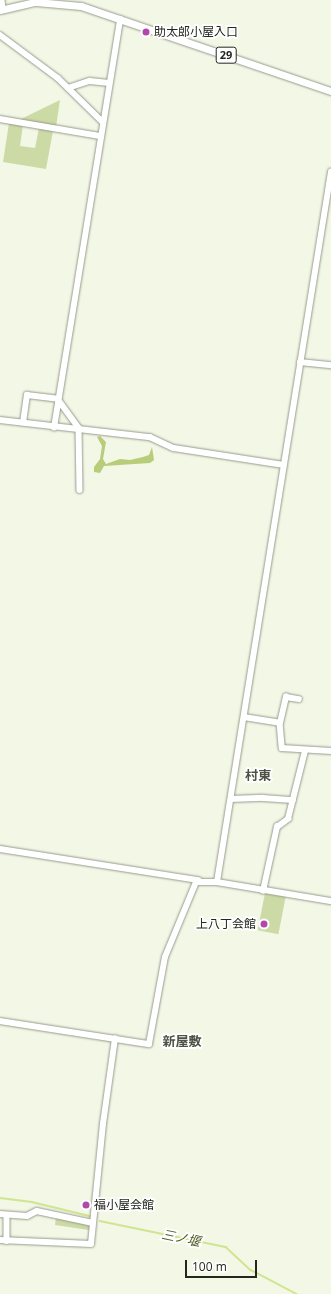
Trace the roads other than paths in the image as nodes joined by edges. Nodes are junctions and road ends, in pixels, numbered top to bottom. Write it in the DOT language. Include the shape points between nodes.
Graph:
graph roads {
  1 [pos="2,0"];
  2 [pos="66,2"];
  3 [pos="2,9"];
  4 [pos="120,19"];
  5 [pos="0,35"];
  6 [pos="108,83"];
  7 [pos="68,88"];
  8 [pos="331,91"];
  9 [pos="0,119"];
  10 [pos="103,122"];
  11 [pos="100,136"];
  12 [pos="331,172"];
  13 [pos="300,362"];
  14 [pos="331,365"];
  15 [pos="58,399"];
  16 [pos="0,420"];
  17 [pos="24,423"];
  18 [pos="54,428"];
  19 [pos="79,431"];
  20 [pos="284,465"];
  21 [pos="80,490"];
  22 [pos="299,699"];
  23 [pos="244,717"];
  24 [pos="280,723"];
  25 [pos="305,751"];
  26 [pos="331,751"];
  27 [pos="231,799"];
  28 [pos="293,800"];
  29 [pos="0,849"];
  30 [pos="199,880"];
  31 [pos="217,882"];
  32 [pos="263,891"];
  33 [pos="331,902"];
  34 [pos="0,1021"];
  35 [pos="115,1039"];
  36 [pos="0,1214"];
  37 [pos="7,1216"];
  38 [pos="93,1223"];
  39 [pos="0,1240"];
  40 [pos="7,1241"];
  1 -- 3 [label="street"];
  2 -- 3 [label="main road, 29" via="36,2"];
  2 -- 4 [label="main road, 29"];
  4 -- 6 [label="street"];
  4 -- 8 [label="main road, 29"];
  5 -- 7 [label="street"];
  6 -- 7 [label="street" via="90,81"];
  6 -- 10 [label="street"];
  7 -- 10 [label="street"];
  9 -- 11 [label="street"];
  10 -- 11 [label="street"];
  11 -- 15 [label="street"];
  12 -- 13 [label="street"];
  13 -- 14 [label="street"];
  13 -- 20 [label="street"];
  15 -- 17 [label="street" via="27,395"];
  15 -- 18 [label="street"];
  15 -- 19 [label="street"];
  16 -- 17 [label="street"];
  17 -- 18 [label="street"];
  18 -- 19 [label="street"];
  19 -- 20 [label="street" via="150,437 174,448"];
  19 -- 21 [label="street"];
  20 -- 23 [label="street"];
  22 -- 24 [label="street" via="286,697"];
  23 -- 24 [label="street"];
  23 -- 27 [label="street"];
  24 -- 25 [label="street" via="282,748"];
  25 -- 26 [label="street"];
  25 -- 28 [label="street"];
  27 -- 28 [label="street"];
  27 -- 31 [label="street"];
  28 -- 32 [label="street" via="288,819 277,827"];
  29 -- 30 [label="street"];
  30 -- 31 [label="street"];
  30 -- 35 [label="street" via="165,957 149,1044"];
  31 -- 32 [label="street"];
  32 -- 33 [label="street"];
  34 -- 35 [label="street"];
  35 -- 38 [label="street"];
  36 -- 37 [label="street"];
  37 -- 38 [label="street" via="27,1216 38,1211"];
  37 -- 40 [label="street"];
  38 -- 40 [label="street" via="91,1244"];
  39 -- 40 [label="street"];
}
